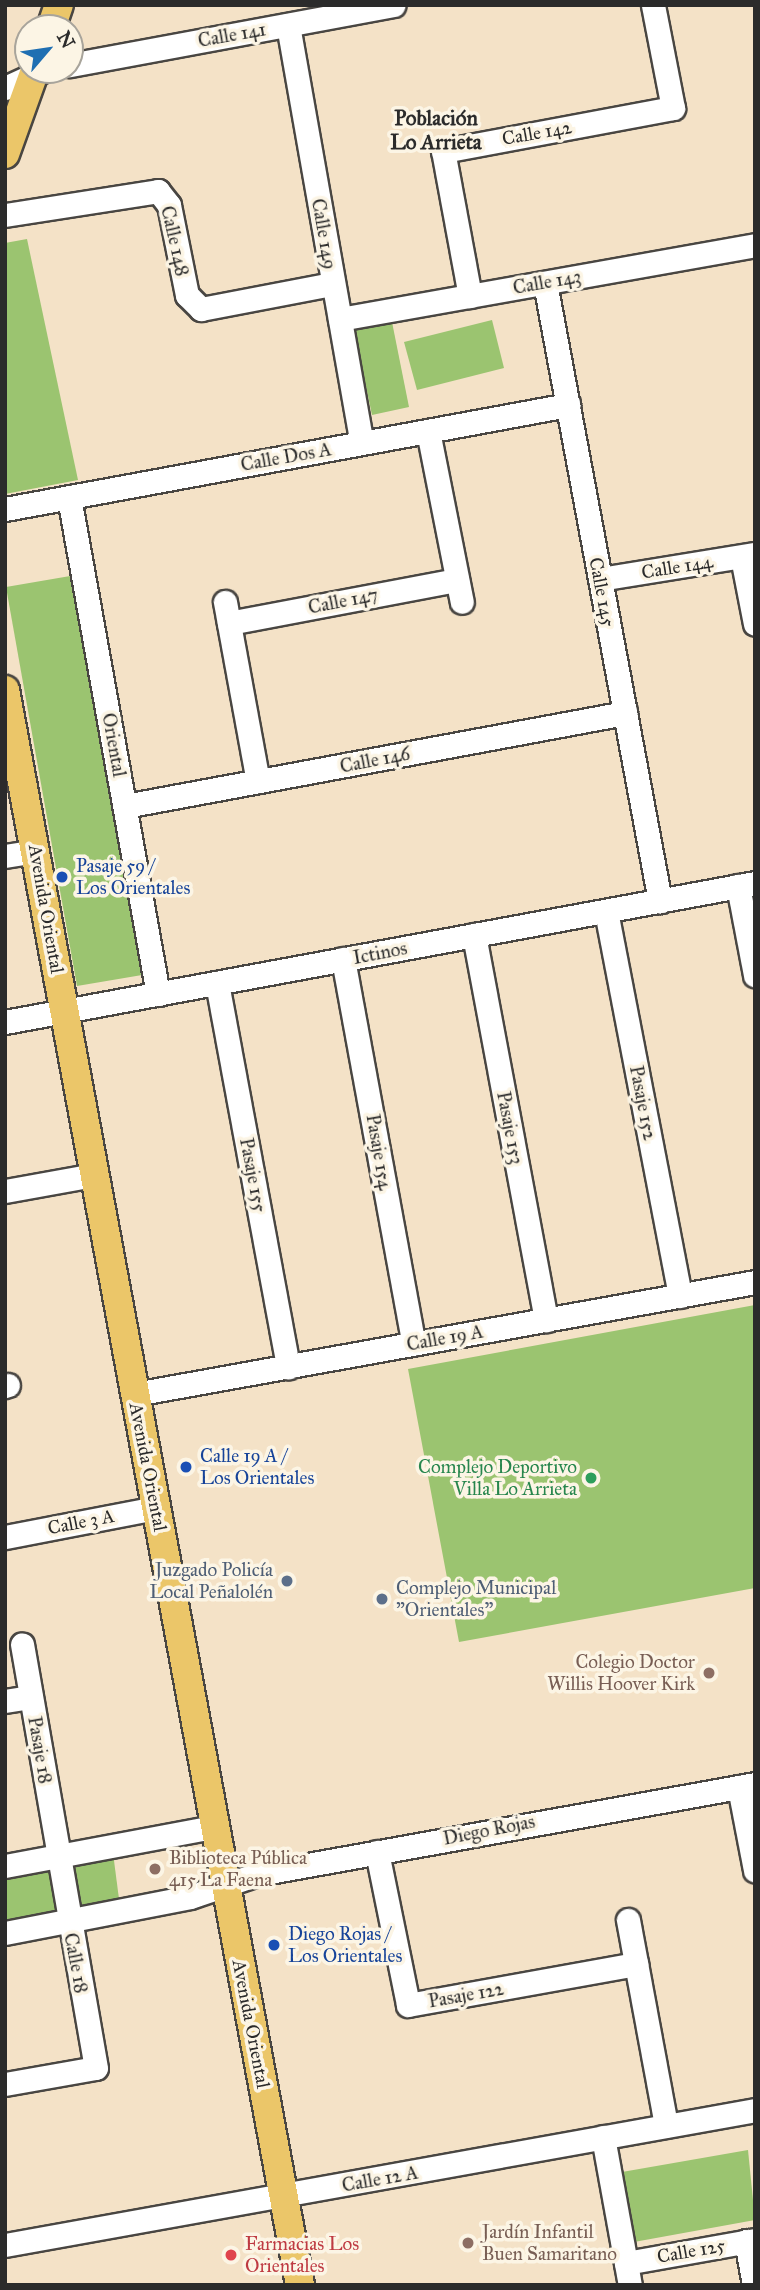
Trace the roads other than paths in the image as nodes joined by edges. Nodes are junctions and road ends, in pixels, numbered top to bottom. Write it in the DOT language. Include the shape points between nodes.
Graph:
graph roads {
  1 [pos="393,5"];
  2 [pos="653,5"];
  3 [pos="288,25"];
  4 [pos="84,62"];
  5 [pos="33,84"];
  6 [pos="5,155"];
  7 [pos="5,215"];
  8 [pos="755,245"];
  9 [pos="545,283"];
  10 [pos="332,284"];
  11 [pos="470,296"];
  12 [pos="340,319"];
  13 [pos="568,405"];
  14 [pos="428,432"];
  15 [pos="362,443"];
  16 [pos="69,497"];
  17 [pos="5,509"];
  18 [pos="749,555"];
  19 [pos="600,579"];
  20 [pos="755,624"];
  21 [pos="5,690"];
  22 [pos="625,713"];
  23 [pos="258,781"];
  24 [pos="125,806"];
  25 [pos="35,851"];
  26 [pos="5,856"];
  27 [pos="747,885"];
  28 [pos="660,901"];
  29 [pos="606,911"];
  30 [pos="474,935"];
  31 [pos="343,959"];
  32 [pos="755,975"];
  33 [pos="217,983"];
  34 [pos="158,994"];
  35 [pos="64,1011"];
  36 [pos="5,1022"];
  37 [pos="94,1175"];
  38 [pos="5,1191"];
  39 [pos="755,1282"];
  40 [pos="680,1296"];
  41 [pos="546,1320"];
  42 [pos="414,1344"];
  43 [pos="288,1367"];
  44 [pos="135,1394"];
  45 [pos="156,1508"];
  46 [pos="5,1537"];
  47 [pos="22,1644"];
  48 [pos="31,1697"];
  49 [pos="5,1701"];
  50 [pos="747,1786"];
  51 [pos="214,1827"];
  52 [pos="377,1852"];
  53 [pos="58,1856"];
  54 [pos="5,1866"];
  55 [pos="755,1870"];
  56 [pos="225,1885"];
  57 [pos="628,1920"];
  58 [pos="68,1922"];
  59 [pos="5,1933"];
  60 [pos="636,1964"];
  61 [pos="5,2084"];
  62 [pos="755,2110"];
  63 [pos="666,2126"];
  64 [pos="603,2137"];
  65 [pos="284,2197"];
  66 [pos="751,2240"];
  67 [pos="5,2245"];
  68 [pos="628,2274"];
  69 [pos="300,2285"];
  70 [pos="754,2285"];
  1 -- 3 [label="street, Calle 141"];
  2 -- 11 [label="street, Calle 142" via="673,108 443,150"];
  3 -- 4 [label="street, Calle 141"];
  3 -- 10 [label="street, Calle 149"];
  5 -- 6 [label="main road"];
  7 -- 10 [label="street, Calle 148" via="158,191 169,205 187,295 201,309"];
  8 -- 9 [label="street, Calle 143"];
  9 -- 11 [label="street, Calle 143"];
  9 -- 13 [label="street, Calle 145"];
  10 -- 12 [label="street, Calle 149"];
  11 -- 12 [label="street, Calle 143"];
  12 -- 15 [label="street, Calle 149"];
  13 -- 14 [label="street, Calle Dos A"];
  13 -- 19 [label="street, Calle 145"];
  14 -- 15 [label="street, Calle Dos A"];
  14 -- 23 [label="street, Calle 147" via="460,591 227,613"];
  15 -- 16 [label="street, Calle Dos A"];
  16 -- 17 [label="street, Calle Dos A"];
  16 -- 24 [label="street, Oriental"];
  18 -- 19 [label="street, Calle 144"];
  18 -- 20 [label="street"];
  19 -- 22 [label="street, Calle 145"];
  21 -- 25 [label="main road, Avenida Oriental"];
  22 -- 23 [label="street, Calle 146"];
  22 -- 28 [label="street, Calle 145"];
  23 -- 24 [label="street, Calle 146"];
  24 -- 34 [label="street, Oriental"];
  25 -- 26 [label="street"];
  25 -- 35 [label="main road, Avenida Oriental"];
  27 -- 28 [label="street, Ictinos"];
  27 -- 32 [label="street"];
  28 -- 29 [label="street, Ictinos"];
  29 -- 30 [label="street, Ictinos"];
  29 -- 40 [label="street, Pasaje 152"];
  30 -- 31 [label="street, Ictinos"];
  30 -- 41 [label="street, Pasaje 153"];
  31 -- 33 [label="street, Ictinos"];
  31 -- 42 [label="street, Pasaje 154"];
  33 -- 34 [label="street, Ictinos"];
  33 -- 43 [label="street, Pasaje 155"];
  34 -- 35 [label="street, Ictinos"];
  35 -- 36 [label="street, Ictinos"];
  35 -- 37 [label="main road, Avenida Oriental"];
  37 -- 38 [label="street"];
  37 -- 44 [label="main road, Avenida Oriental"];
  39 -- 40 [label="street, Calle 19 A"];
  40 -- 41 [label="street, Calle 19 A"];
  41 -- 42 [label="street, Calle 19 A"];
  42 -- 43 [label="street, Calle 19 A"];
  43 -- 44 [label="street, Calle 19 A"];
  44 -- 45 [label="main road, Avenida Oriental"];
  45 -- 46 [label="street, Calle 3 A"];
  45 -- 51 [label="main road, Avenida Oriental"];
  47 -- 48 [label="street, Pasaje 18"];
  48 -- 49 [label="street"];
  48 -- 53 [label="street, Pasaje 18"];
  50 -- 52 [label="street, Diego Rojas"];
  50 -- 55 [label="street"];
  51 -- 53 [label="street"];
  51 -- 56 [label="main road, Avenida Oriental"];
  52 -- 56 [label="street, Diego Rojas"];
  52 -- 60 [label="street, Pasaje 122" via="408,2005"];
  53 -- 54 [label="street"];
  53 -- 58 [label="street, Calle 18"];
  56 -- 58 [label="street, Diego Rojas"];
  56 -- 65 [label="main road, Avenida Oriental"];
  57 -- 60 [label="street"];
  58 -- 59 [label="street, Diego Rojas"];
  58 -- 61 [label="street, Calle 18" via="96,2068"];
  60 -- 63 [label="street"];
  62 -- 63 [label="street, Calle 12 A"];
  63 -- 64 [label="street, Calle 12 A"];
  64 -- 65 [label="street, Calle 12 A"];
  64 -- 68 [label="street"];
  65 -- 67 [label="street, Calle 12 A"];
  65 -- 69 [label="main road, Avenida Oriental"];
  66 -- 68 [label="street, Calle 125"];
  66 -- 70 [label="street"];
}
